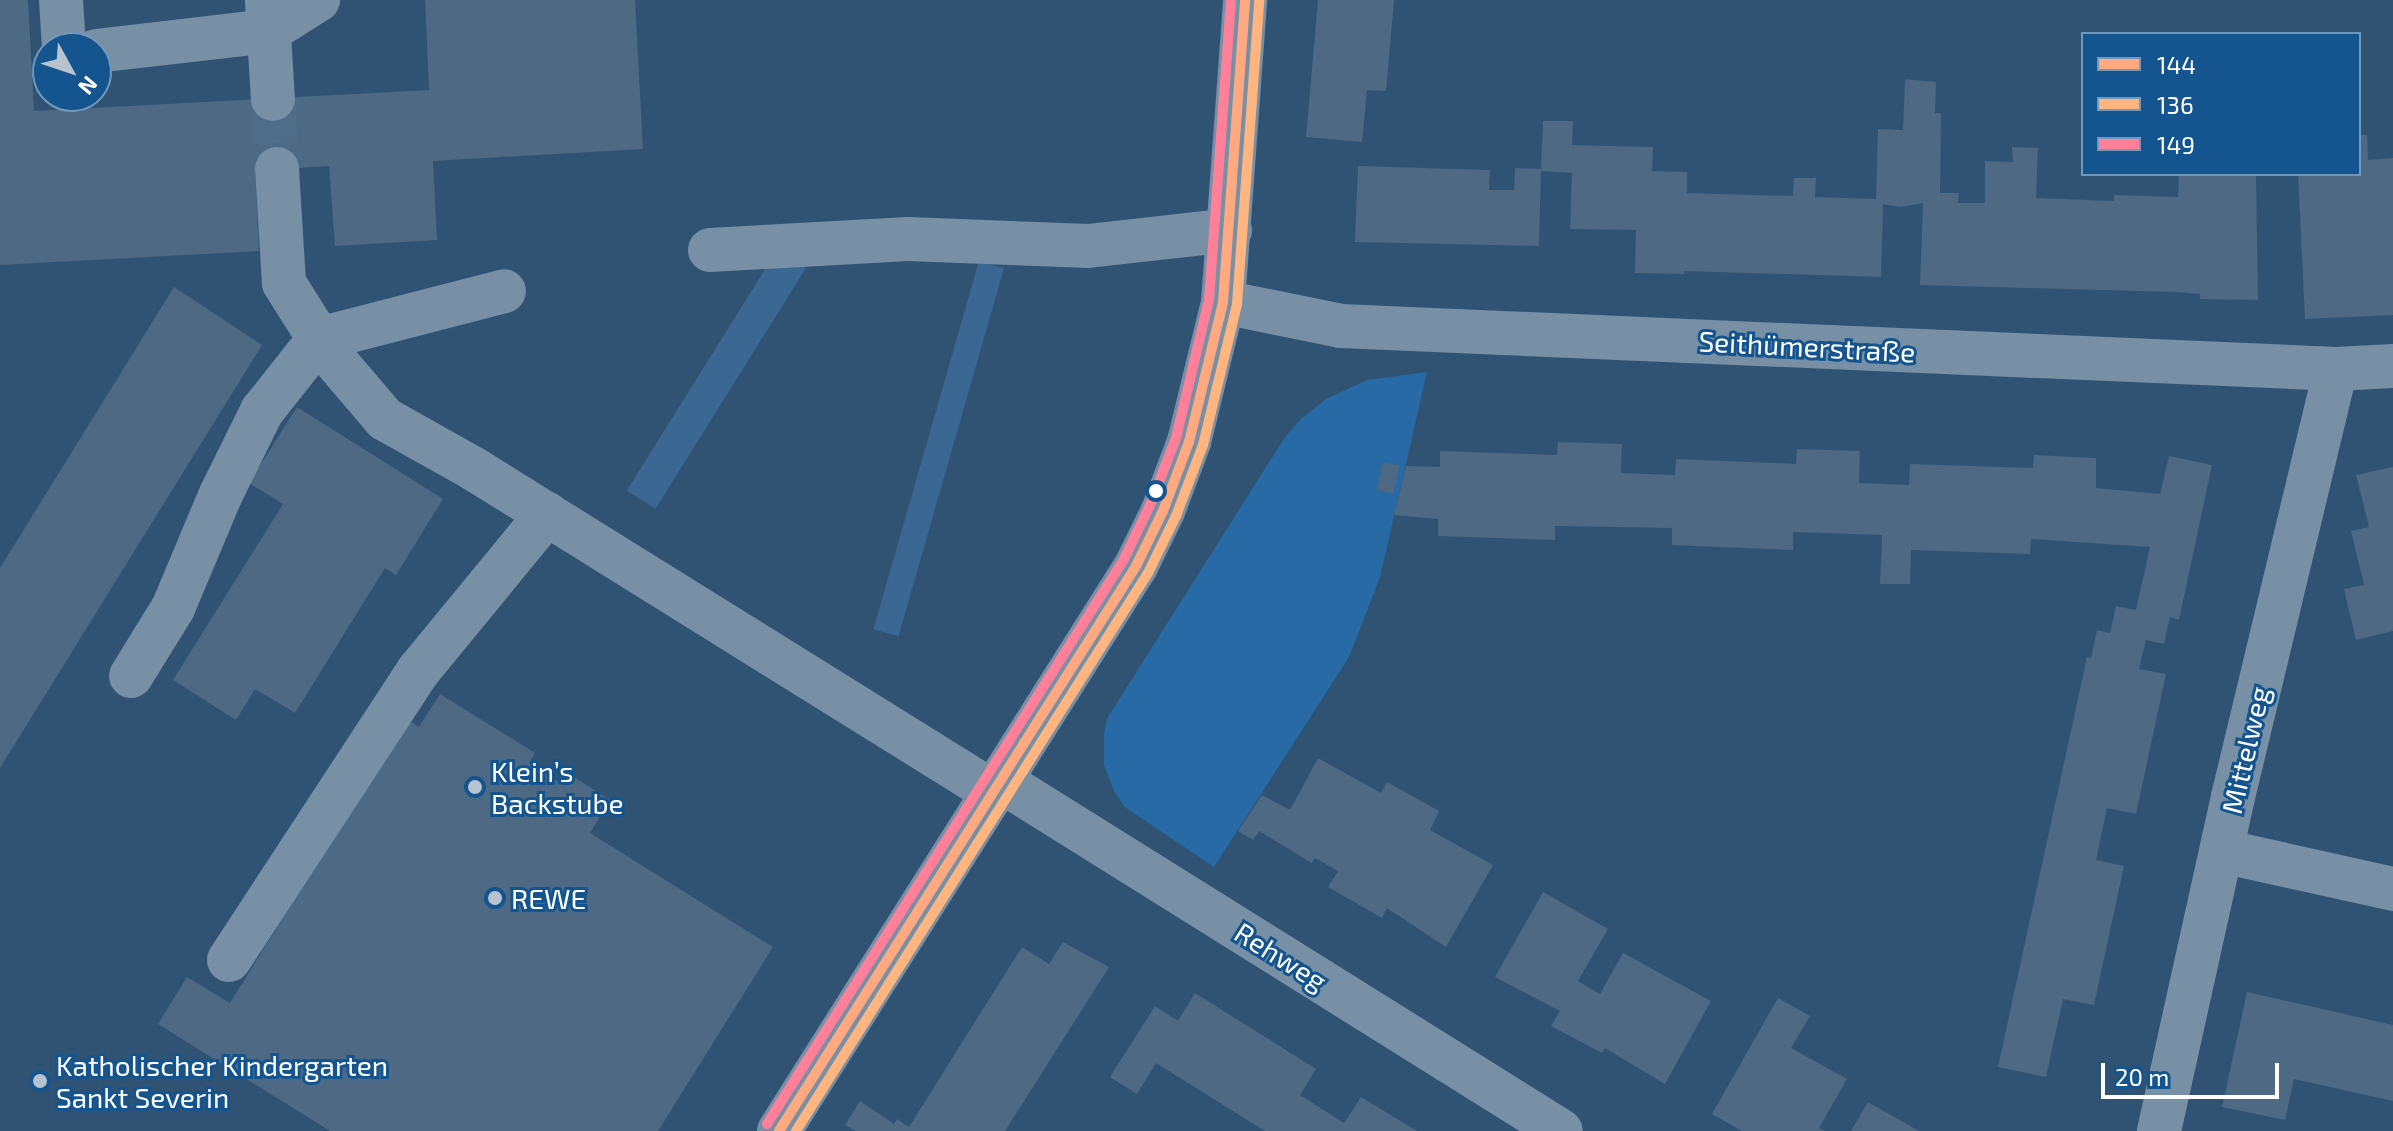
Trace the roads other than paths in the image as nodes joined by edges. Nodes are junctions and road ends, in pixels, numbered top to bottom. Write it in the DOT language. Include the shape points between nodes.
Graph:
graph roads {
  1 [pos="61,0"];
  2 [pos="318,0"];
  3 [pos="1245,0"];
  4 [pos="268,16"];
  5 [pos="63,32"];
  6 [pos="112,48"];
  7 [pos="273,99"];
  8 [pos="277,169"];
  9 [pos="1230,230"];
  10 [pos="710,250"];
  11 [pos="504,291"];
  12 [pos="1223,302"];
  13 [pos="319,339"];
  14 [pos="2393,366"];
  15 [pos="2336,369"];
  16 [pos="547,514"];
  17 [pos="131,676"];
  18 [pos="997,786"];
  19 [pos="2222,851"];
  20 [pos="2393,889"];
  21 [pos="229,960"];
  22 [pos="779,1131"];
  23 [pos="1561,1131"];
  24 [pos="2159,1131"];
  1 -- 5 [label="street"];
  2 -- 4 [label="street"];
  3 -- 9 [label="street"];
  4 -- 6 [label="street"];
  4 -- 7 [label="street"];
  8 -- 13 [label="street, Rehweg" via="284,283"];
  9 -- 10 [label="street" via="1088,246 908,239"];
  9 -- 12 [label="street"];
  11 -- 13 [label="street"];
  12 -- 15 [label="street, Seithümerstraße" via="1341,326"];
  12 -- 18 [label="street" via="1189,442 1163,511 1136,566"];
  13 -- 16 [label="street, Rehweg" via="385,419"];
  13 -- 17 [label="street" via="262,411 173,608"];
  14 -- 15 [label="street, Seithümerstraße"];
  15 -- 19 [label="street, Mittelweg"];
  16 -- 18 [label="street, Rehweg"];
  16 -- 21 [label="street" via="419,670"];
  18 -- 22 [label="street"];
  18 -- 23 [label="street, Rehweg"];
  19 -- 20 [label="street"];
  19 -- 24 [label="street, Mittelweg"];
}
